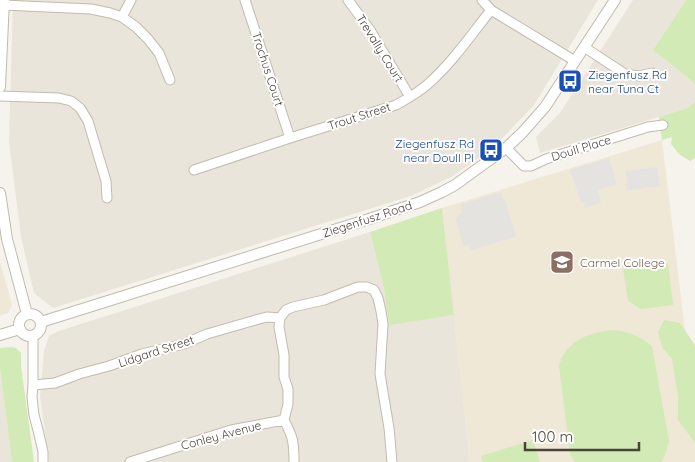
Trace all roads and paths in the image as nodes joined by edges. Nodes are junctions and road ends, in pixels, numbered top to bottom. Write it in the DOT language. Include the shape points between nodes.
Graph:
graph roads {
  1 [pos="131,0"];
  2 [pos="245,0"];
  3 [pos="348,0"];
  4 [pos="482,0"];
  5 [pos="615,0"];
  6 [pos="4,3"];
  7 [pos="491,10"];
  8 [pos="122,17"];
  9 [pos="584,47"];
  10 [pos="575,61"];
  11 [pos="652,73"];
  12 [pos="170,80"];
  13 [pos="0,87"];
  14 [pos="0,96"];
  15 [pos="410,97"];
  16 [pos="663,126"];
  17 [pos="290,138"];
  18 [pos="506,148"];
  19 [pos="194,170"];
  20 [pos="0,193"];
  21 [pos="107,198"];
  22 [pos="28,314"];
  23 [pos="280,318"];
  24 [pos="40,322"];
  25 [pos="20,329"];
  26 [pos="0,335"];
  27 [pos="33,335"];
  28 [pos="33,385"];
  29 [pos="284,420"];
  30 [pos="43,462"];
  31 [pos="130,462"];
  32 [pos="294,462"];
  33 [pos="392,462"];
  1 -- 8 [label="street"];
  2 -- 17 [label="street, Trochus Court"];
  3 -- 15 [label="street, Trevally Court"];
  4 -- 7 [label="street"];
  5 -- 9 [label="street, Ziegenfusz Road"];
  6 -- 8 [label="street" via="92,9"];
  6 -- 13 [label="street"];
  7 -- 10 [label="street"];
  7 -- 15 [label="street, Trout Street" via="442,71"];
  8 -- 12 [label="street" via="154,46"];
  9 -- 10 [label="street, Ziegenfusz Road"];
  9 -- 11 [label="street" via="625,74 639,76"];
  10 -- 18 [label="street, Ziegenfusz Road" via="545,108"];
  14 -- 21 [label="street" via="59,98 80,108 88,121 106,181"];
  15 -- 17 [label="street, Trout Street" via="396,105"];
  16 -- 18 [label="street, Doull Place" via="648,127 531,166 524,166"];
  17 -- 19 [label="street, Trout Street"];
  18 -- 24 [label="street, Ziegenfusz Road" via="455,185 420,202"];
  20 -- 22 [label="street" via="7,239"];
  22 -- 24 [label="street" via="36,316"];
  22 -- 25 [label="street" via="20,320"];
  23 -- 28 [label="street, Lidgard Street" via="258,319 55,384"];
  23 -- 29 [label="street" via="284,377 288,389"];
  23 -- 33 [label="street" via="293,307 358,287 367,286 374,290 383,324 380,374"];
  24 -- 27 [label="street" via="40,330"];
  25 -- 26 [label="street"];
  25 -- 27 [label="street" via="26,335"];
  27 -- 28 [label="street"];
  28 -- 30 [label="street" via="34,415"];
  29 -- 31 [label="street, Conley Avenue" via="231,430"];
  29 -- 32 [label="street" via="294,444"];
}
